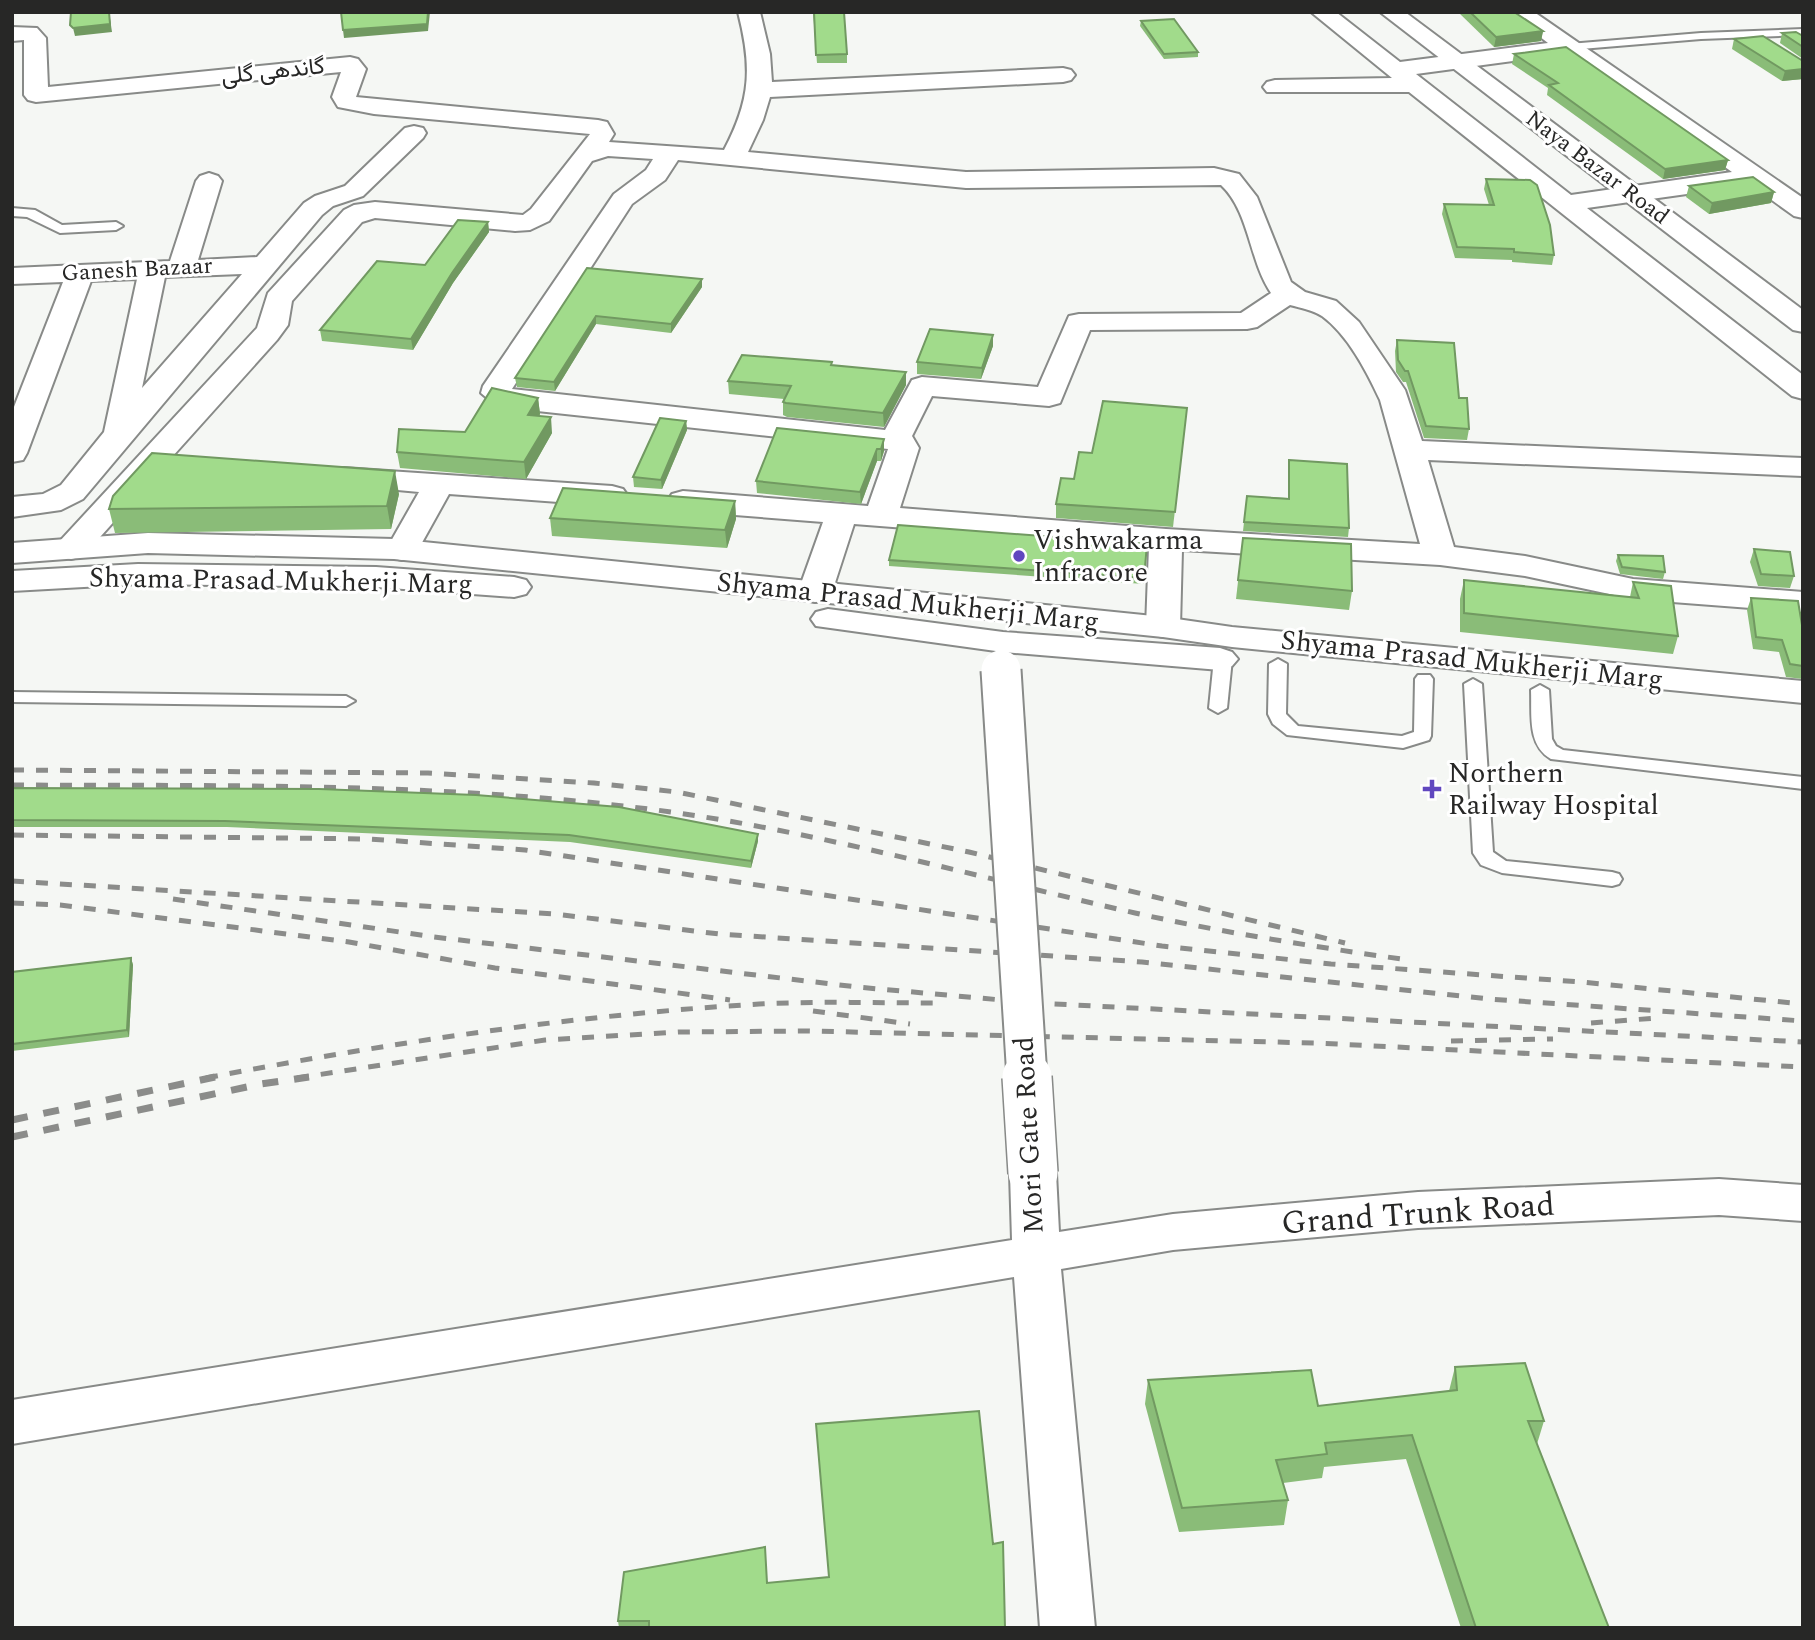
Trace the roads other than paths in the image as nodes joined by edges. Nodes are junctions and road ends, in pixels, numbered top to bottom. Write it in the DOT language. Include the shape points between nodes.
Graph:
graph roads {
  1 [pos="748,12"];
  2 [pos="1322,12"];
  3 [pos="1391,12"];
  4 [pos="1415,12"];
  5 [pos="1519,12"];
  6 [pos="1803,32"];
  7 [pos="1753,33"];
  8 [pos="12,34"];
  9 [pos="1569,47"];
  10 [pos="1773,47"];
  11 [pos="1464,59"];
  12 [pos="1063,75"];
  13 [pos="1404,78"];
  14 [pos="1275,88"];
  15 [pos="761,90"];
  16 [pos="414,133"];
  17 [pos="670,152"];
  18 [pos="588,153"];
  19 [pos="732,158"];
  20 [pos="1756,177"];
  21 [pos="209,181"];
  22 [pos="1642,191"];
  23 [pos="1564,204"];
  24 [pos="1803,210"];
  25 [pos="12,212"];
  26 [pos="116,226"];
  27 [pos="262,265"];
  28 [pos="182,267"];
  29 [pos="153,269"];
  30 [pos="79,273"];
  31 [pos="12,276"];
  32 [pos="1288,294"];
  33 [pos="1803,300"];
  34 [pos="1803,324"];
  35 [pos="1803,390"];
  36 [pos="117,436"];
  37 [pos="895,440"];
  38 [pos="1409,450"];
  39 [pos="12,453"];
  40 [pos="150,463"];
  41 [pos="191,466"];
  42 [pos="1803,467"];
  43 [pos="315,475"];
  44 [pos="439,484"];
  45 [pos="12,507"];
  46 [pos="842,513"];
  47 [pos="881,516"];
  48 [pos="1166,539"];
  49 [pos="71,549"];
  50 [pos="402,550"];
  51 [pos="12,553"];
  52 [pos="1440,555"];
  53 [pos="12,580"];
  54 [pos="815,592"];
  55 [pos="1803,602"];
  56 [pos="1163,627"];
  57 [pos="1002,641"];
  58 [pos="1230,652"];
  59 [pos="1278,664"];
  60 [pos="1424,679"];
  61 [pos="1473,684"];
  62 [pos="1540,690"];
  63 [pos="1803,692"];
  64 [pos="12,697"];
  65 [pos="346,701"];
  66 [pos="1218,708"];
  67 [pos="1803,716"];
  68 [pos="1803,783"];
  69 [pos="1612,879"];
  70 [pos="1803,1203"];
  71 [pos="1036,1254"];
  72 [pos="12,1422"];
  73 [pos="1068,1628"];
  1 -- 15 [label="street" via="762,71"];
  2 -- 13 [label="street"];
  3 -- 11 [label="street, Naya Bazar Road"];
  4 -- 11 [label="street"];
  5 -- 9 [label="street"];
  6 -- 7 [label="lane"];
  7 -- 9 [label="lane"];
  7 -- 10 [label="lane"];
  8 -- 18 [label="street, گاندھی گلی" via="29,33 35,38 36,95 350,64 354,69 346,102 598,127 602,134"];
  9 -- 11 [label="street"];
  9 -- 20 [label="street"];
  11 -- 13 [label="street"];
  11 -- 22 [label="street, Naya Bazar Road"];
  12 -- 15 [label="street"];
  13 -- 14 [label="street"];
  13 -- 23 [label="street"];
  15 -- 19 [label="street"];
  16 -- 27 [label="street" via="354,191 313,209"];
  17 -- 18 [label="street" via="608,149"];
  17 -- 19 [label="street"];
  17 -- 37 [label="street" via="656,175 623,199 496,393 528,401"];
  18 -- 40 [label="street" via="530,222 375,210 357,213 278,299 268,334"];
  19 -- 32 [label="street" via="966,180 1223,177 1235,185 1256,224 1278,283"];
  20 -- 22 [label="street"];
  20 -- 24 [label="street"];
  21 -- 28 [label="street"];
  22 -- 23 [label="street"];
  22 -- 33 [label="street"];
  22 -- 34 [label="street, Naya Bazar Road"];
  23 -- 35 [label="street"];
  25 -- 26 [label="lane" via="30,213 58,229"];
  27 -- 28 [label="street, Ganesh Bazaar"];
  27 -- 36 [label="street"];
  28 -- 29 [label="street, Ganesh Bazaar"];
  29 -- 30 [label="street, Ganesh Bazaar"];
  29 -- 36 [label="street"];
  30 -- 31 [label="street, Ganesh Bazaar"];
  30 -- 39 [label="street"];
  32 -- 37 [label="street" via="1247,321 1079,322 1049,397 922,386"];
  32 -- 38 [label="street" via="1333,311 1380,371 1395,400"];
  36 -- 45 [label="street" via="62,499"];
  37 -- 47 [label="street" via="904,449"];
  38 -- 42 [label="street"];
  38 -- 52 [label="street"];
  40 -- 41 [label="street"];
  40 -- 49 [label="street"];
  43 -- 44 [label="street"];
  44 -- 46 [label="street"];
  44 -- 50 [label="street"];
  46 -- 47 [label="street"];
  46 -- 54 [label="street"];
  47 -- 48 [label="street"];
  48 -- 52 [label="street"];
  48 -- 56 [label="street"];
  49 -- 50 [label="street, Shyama Prasad Mukherji Marg" via="148,543"];
  49 -- 51 [label="street, Shyama Prasad Mukherji Marg"];
  50 -- 54 [label="street, Shyama Prasad Mukherji Marg"];
  52 -- 55 [label="street" via="1525,566 1633,589"];
  53 -- 57 [label="street, Shyama Prasad Mukherji Marg" via="138,574 376,577 661,598"];
  54 -- 57 [label="street, Shyama Prasad Mukherji Marg"];
  56 -- 57 [label="street, Shyama Prasad Mukherji Marg"];
  56 -- 58 [label="street, Shyama Prasad Mukherji Marg"];
  57 -- 58 [label="street, Shyama Prasad Mukherji Marg"];
  57 -- 71 [label="street, Mori Gate Road, bridge"];
  58 -- 59 [label="street, Shyama Prasad Mukherji Marg"];
  58 -- 63 [label="street, Shyama Prasad Mukherji Marg"];
  58 -- 66 [label="lane"];
  59 -- 60 [label="street, Shyama Prasad Mukherji Marg"];
  59 -- 60 [label="lane" via="1277,714 1285,726 1293,731 1403,743 1424,731"];
  60 -- 61 [label="street, Shyama Prasad Mukherji Marg"];
  61 -- 62 [label="street, Shyama Prasad Mukherji Marg"];
  61 -- 69 [label="lane" via="1483,853 1502,867"];
  62 -- 67 [label="street, Shyama Prasad Mukherji Marg"];
  62 -- 68 [label="lane" via="1544,739 1548,749 1558,755"];
  64 -- 65 [label="lane"];
  70 -- 71 [label="street, Grand Trunk Road" via="1719,1197 1418,1210 1173,1232"];
  71 -- 72 [label="street, Grand Trunk Road"];
  71 -- 73 [label="street, Mori Gate Road"];
}
